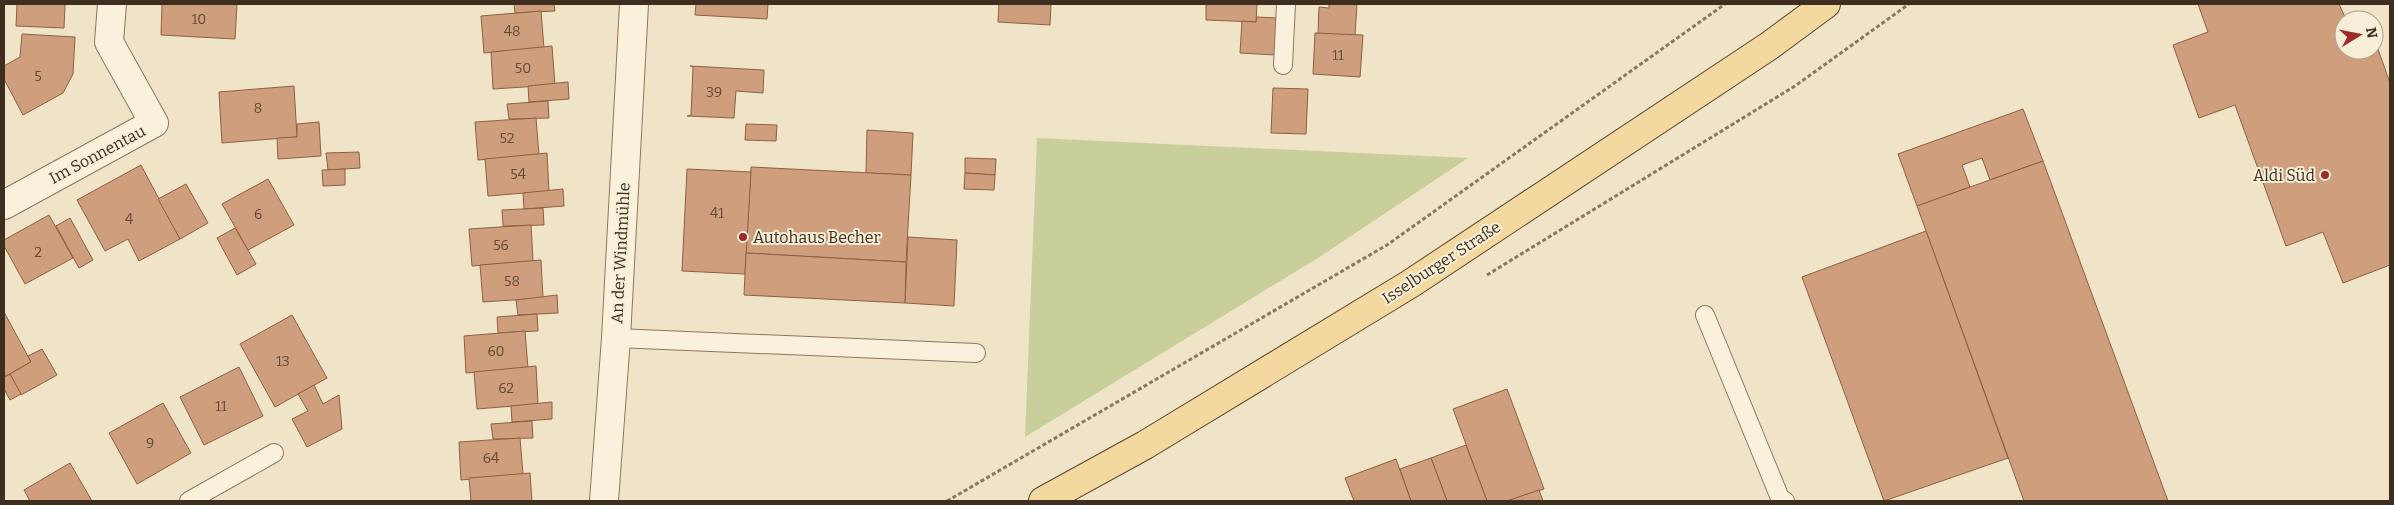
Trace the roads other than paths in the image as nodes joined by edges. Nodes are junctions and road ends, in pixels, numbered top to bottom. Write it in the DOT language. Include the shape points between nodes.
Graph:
graph roads {
  1 [pos="112,4"];
  2 [pos="634,4"];
  3 [pos="1286,4"];
  4 [pos="1826,4"];
  5 [pos="1284,65"];
  6 [pos="4,204"];
  7 [pos="1705,315"];
  8 [pos="616,338"];
  9 [pos="976,353"];
  10 [pos="274,453"];
  11 [pos="189,501"];
  12 [pos="604,501"];
  13 [pos="1043,501"];
  14 [pos="1785,501"];
  1 -- 6 [label="street, Im Sonnentau" via="109,42 154,123"];
  2 -- 8 [label="street, An der Windmühle"];
  3 -- 5 [label="lane"];
  4 -- 13 [label="main road, Isselburger Straße" via="1761,51 1410,284 1145,445"];
  7 -- 14 [label="lane" via="1780,498"];
  8 -- 9 [label="lane"];
  8 -- 12 [label="street, An der Windmühle"];
  10 -- 11 [label="lane"];
}
